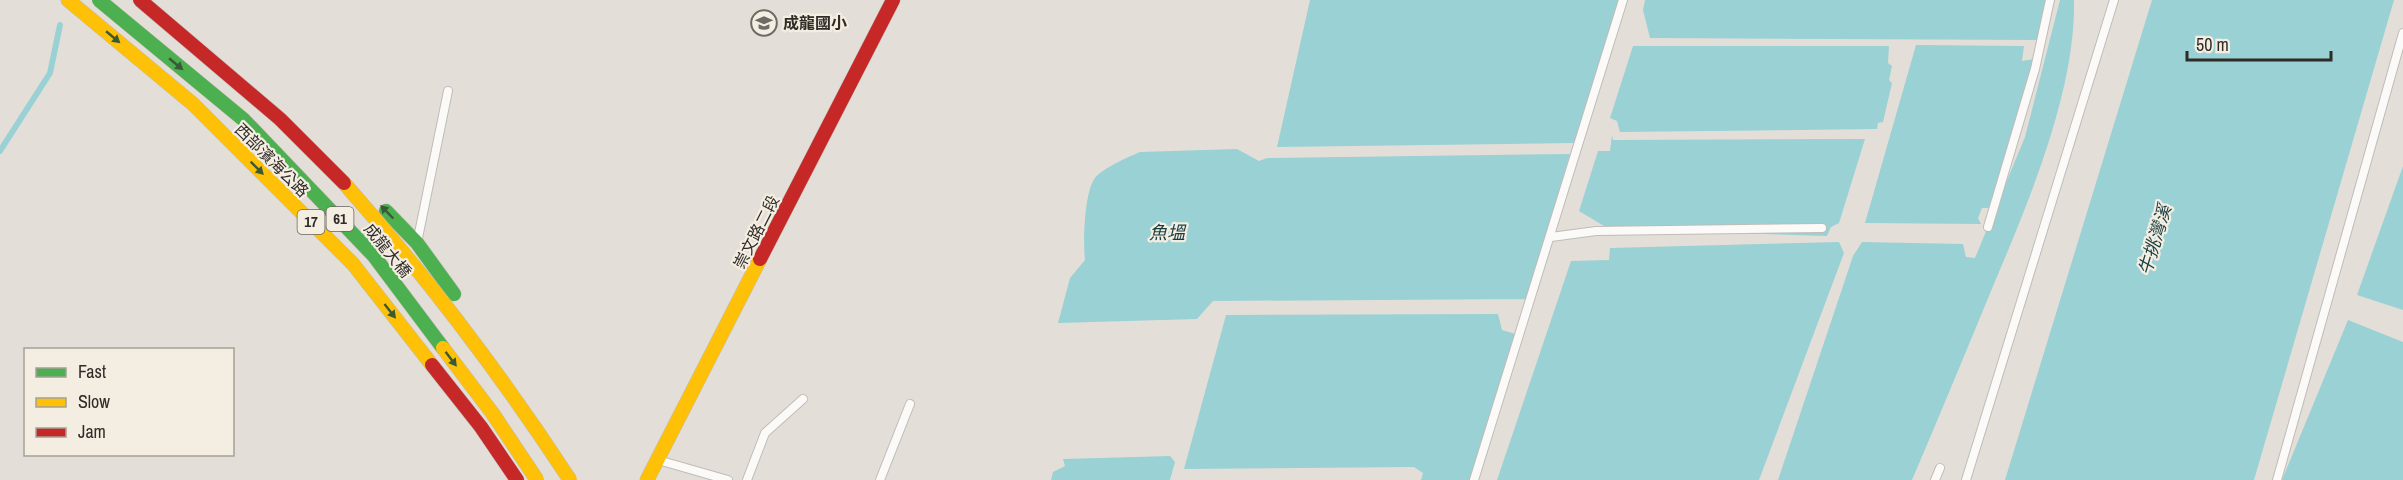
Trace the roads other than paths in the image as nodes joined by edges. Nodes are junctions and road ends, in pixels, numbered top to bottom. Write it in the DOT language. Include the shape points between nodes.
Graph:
graph roads {
  1 [pos="99,0"];
  2 [pos="140,0"];
  3 [pos="152,0"];
  4 [pos="893,0"];
  5 [pos="1623,0"];
  6 [pos="2050,0"];
  7 [pos="2114,0"];
  8 [pos="74,2"];
  9 [pos="2403,33"];
  10 [pos="448,91"];
  11 [pos="1988,227"];
  12 [pos="1822,228"];
  13 [pos="1551,237"];
  14 [pos="417,243"];
  15 [pos="368,283"];
  16 [pos="803,399"];
  17 [pos="910,404"];
  18 [pos="657,459"];
  19 [pos="1940,468"];
  20 [pos="517,480"];
  21 [pos="537,480"];
  22 [pos="570,480"];
  23 [pos="581,480"];
  24 [pos="647,480"];
  25 [pos="728,480"];
  26 [pos="747,480"];
  27 [pos="880,480"];
  28 [pos="1474,480"];
  29 [pos="1935,480"];
  30 [pos="1966,480"];
  31 [pos="2277,480"];
  1 -- 21 [label="main road, 成龍大橋 / 61, one-way, bridge" via="244,120 367,248 493,414"];
  2 -- 22 [label="main road, 成龍大橋 / 61, bridge" via="280,119 341,179 397,243 513,393"];
  14 -- 3 [label="main road, one-way" via="301,122"];
  4 -- 18 [label="main road, 崇文路二段"];
  5 -- 13 [label="lane"];
  6 -- 11 [label="lane" via="2035,69"];
  7 -- 30 [label="lane"];
  8 -- 15 [label="main road, 西部濱海公路 / 17, one-way" via="193,104"];
  9 -- 31 [label="lane"];
  10 -- 14 [label="lane"];
  12 -- 13 [label="lane" via="1596,231"];
  13 -- 28 [label="lane"];
  14 -- 15 [label="lane"];
  14 -- 23 [label="main road"];
  15 -- 20 [label="main road, 西部濱海公路 / 17, one-way" via="481,427"];
  16 -- 26 [label="lane" via="765,433"];
  17 -- 27 [label="lane"];
  18 -- 24 [label="main road, 崇文路二段"];
  18 -- 25 [label="lane"];
  19 -- 29 [label="lane"];
}
